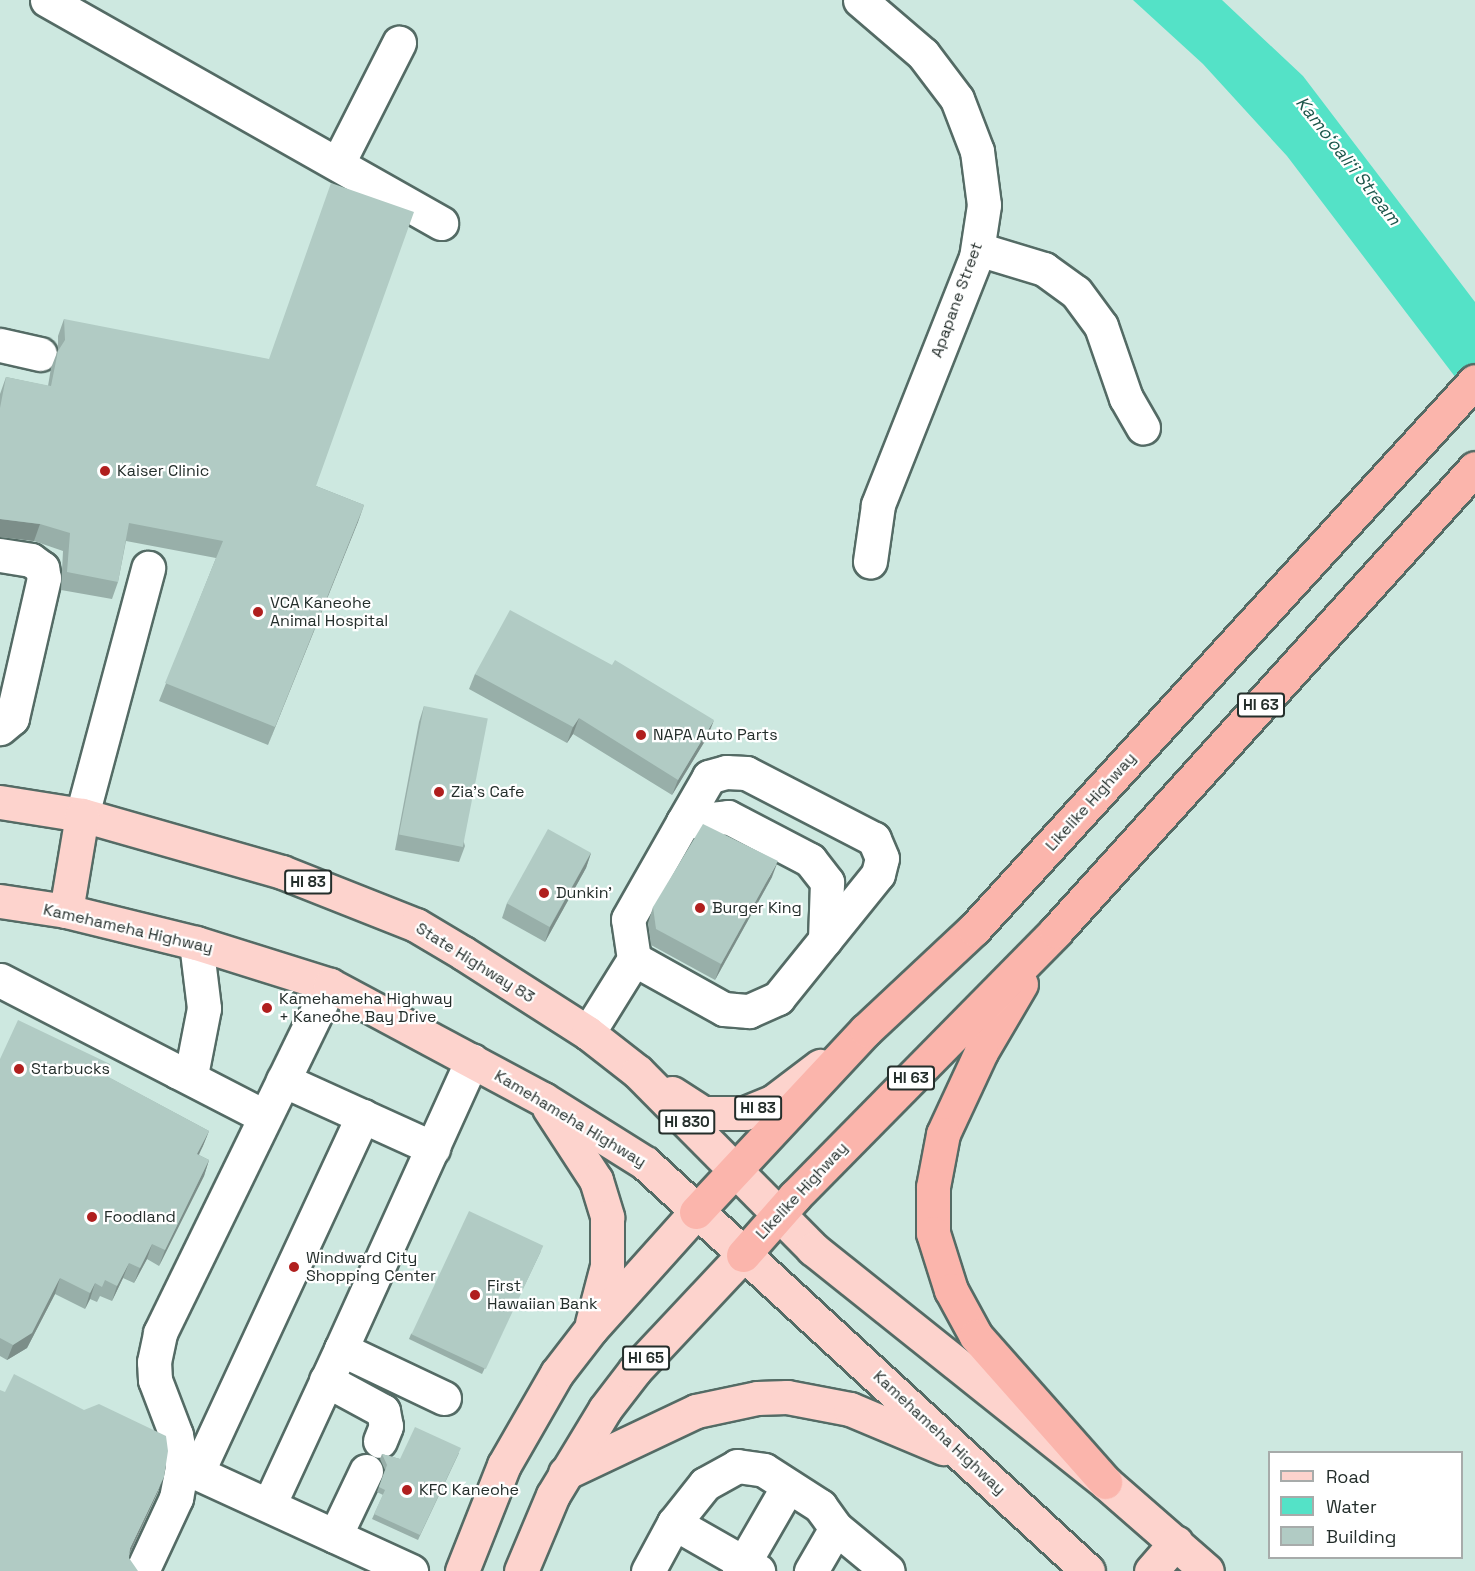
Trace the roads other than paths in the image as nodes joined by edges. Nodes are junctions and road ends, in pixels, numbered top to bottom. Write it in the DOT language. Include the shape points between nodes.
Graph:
graph roads {
  1 [pos="47,0"];
  2 [pos="860,0"];
  3 [pos="399,43"];
  4 [pos="338,163"];
  5 [pos="441,223"];
  6 [pos="978,249"];
  7 [pos="0,345"];
  8 [pos="40,354"];
  9 [pos="1468,389"];
  10 [pos="1143,428"];
  11 [pos="1475,468"];
  12 [pos="0,555"];
  13 [pos="870,561"];
  14 [pos="148,568"];
  15 [pos="0,728"];
  16 [pos="0,802"];
  17 [pos="82,815"];
  18 [pos="683,822"];
  19 [pos="0,901"];
  20 [pos="66,911"];
  21 [pos="825,940"];
  22 [pos="1046,941"];
  23 [pos="196,943"];
  24 [pos="634,959"];
  25 [pos="0,980"];
  26 [pos="330,985"];
  27 [pos="866,1029"];
  28 [pos="588,1034"];
  29 [pos="472,1060"];
  30 [pos="178,1072"];
  31 [pos="638,1072"];
  32 [pos="283,1080"];
  33 [pos="543,1099"];
  34 [pos="363,1116"];
  35 [pos="265,1117"];
  36 [pos="433,1148"];
  37 [pos="737,1170"];
  38 [pos="696,1212"];
  39 [pos="778,1216"];
  40 [pos="743,1255"];
  41 [pos="591,1329"];
  42 [pos="341,1349"];
  43 [pos="326,1380"];
  44 [pos="408,1381"];
  45 [pos="444,1398"];
  46 [pos="963,1456"];
  47 [pos="189,1470"];
  48 [pos="366,1471"];
  49 [pos="565,1473"];
  50 [pos="1105,1482"];
  51 [pos="788,1486"];
  52 [pos="269,1505"];
  53 [pos="674,1523"];
  54 [pos="836,1528"];
  55 [pos="335,1536"];
  56 [pos="1176,1542"];
  57 [pos="374,1563"];
  58 [pos="747,1568"];
  59 [pos="142,1571"];
  60 [pos="411,1571"];
  61 [pos="462,1571"];
  62 [pos="521,1571"];
  63 [pos="648,1571"];
  64 [pos="811,1571"];
  65 [pos="888,1571"];
  66 [pos="1088,1571"];
  67 [pos="1151,1571"];
  68 [pos="1207,1571"];
  1 -- 4 [label="street"];
  2 -- 6 [label="street, Apapane Street" via="929,61 957,99 969,124 984,205"];
  3 -- 4 [label="street"];
  4 -- 5 [label="street"];
  6 -- 10 [label="street" via="1044,269 1076,292 1101,326 1126,399"];
  6 -- 13 [label="street, Apapane Street" via="878,505"];
  7 -- 8 [label="street"];
  9 -- 27 [label="highway, Likelike Highway" via="974,929"];
  11 -- 22 [label="highway, Likelike Highway / HI 63"];
  12 -- 15 [label="street" via="31,560 42,568 44,578 12,718"];
  14 -- 17 [label="street"];
  16 -- 17 [label="main road, State Highway 83 / HI 83"];
  17 -- 20 [label="main road"];
  17 -- 28 [label="main road, State Highway 83 / HI 83" via="282,872 416,925"];
  18 -- 21 [label="street" via="728,817 810,860 827,882"];
  18 -- 21 [label="street" via="709,777 726,772 746,773 874,839 882,858 878,874"];
  18 -- 24 [label="street" via="628,919"];
  19 -- 20 [label="main road, Kamehameha Highway"];
  20 -- 23 [label="main road, Kamehameha Highway"];
  21 -- 24 [label="street" via="778,998 749,1011 723,1009"];
  22 -- 39 [label="highway, Likelike Highway / HI 63"];
  22 -- 50 [label="highway" via="953,1109 936,1161 933,1233 951,1290 976,1336"];
  23 -- 26 [label="main road, Kamehameha Highway"];
  23 -- 30 [label="street" via="204,1008 191,1075"];
  24 -- 28 [label="street"];
  25 -- 30 [label="street"];
  26 -- 29 [label="main road, Kamehameha Highway"];
  26 -- 32 [label="street"];
  27 -- 31 [label="main road, HI 83" via="774,1101 745,1113 703,1113"];
  27 -- 37 [label="highway, Likelike Highway"];
  28 -- 31 [label="main road, State Highway 83 / HI 83"];
  29 -- 33 [label="main road, Kamehameha Highway"];
  29 -- 36 [label="street"];
  30 -- 35 [label="street"];
  31 -- 37 [label="main road, State Highway 83 / HI 830"];
  32 -- 34 [label="street"];
  32 -- 35 [label="street"];
  33 -- 38 [label="main road, Kamehameha Highway" via="645,1163"];
  33 -- 41 [label="main road" via="596,1180 607,1217 607,1266"];
  34 -- 36 [label="street"];
  34 -- 47 [label="street"];
  35 -- 47 [label="street" via="156,1347 155,1380"];
  36 -- 42 [label="street"];
  37 -- 38 [label="highway, Likelike Highway"];
  37 -- 39 [label="main road, State Highway 83 / HI 830"];
  38 -- 40 [label="main road, Kamehameha Highway"];
  38 -- 41 [label="main road"];
  39 -- 40 [label="highway, Likelike Highway / HI 63"];
  39 -- 50 [label="main road, HI 830" via="813,1249"];
  40 -- 46 [label="main road, Kamehameha Highway" via="780,1284"];
  40 -- 49 [label="main road, HI 65" via="635,1370"];
  41 -- 61 [label="main road" via="557,1373 513,1447 483,1512"];
  42 -- 43 [label="street"];
  42 -- 44 [label="street"];
  43 -- 44 [label="street" via="378,1405 383,1433"];
  43 -- 52 [label="street"];
  44 -- 45 [label="street"];
  46 -- 49 [label="main road" via="850,1409 819,1401 757,1398 696,1411"];
  46 -- 66 [label="main road, Kamehameha Highway"];
  47 -- 52 [label="street"];
  47 -- 59 [label="street"];
  48 -- 55 [label="street"];
  49 -- 62 [label="main road, HI 65"];
  50 -- 56 [label="main road, HI 830"];
  51 -- 53 [label="street" via="764,1470 736,1466 705,1484"];
  51 -- 54 [label="street" via="820,1506"];
  51 -- 58 [label="street"];
  52 -- 55 [label="street"];
  53 -- 58 [label="street"];
  53 -- 63 [label="street"];
  54 -- 64 [label="street"];
  54 -- 65 [label="street"];
  55 -- 57 [label="street"];
  56 -- 67 [label="main road"];
  56 -- 68 [label="main road, HI 830"];
  57 -- 60 [label="street"];
}
